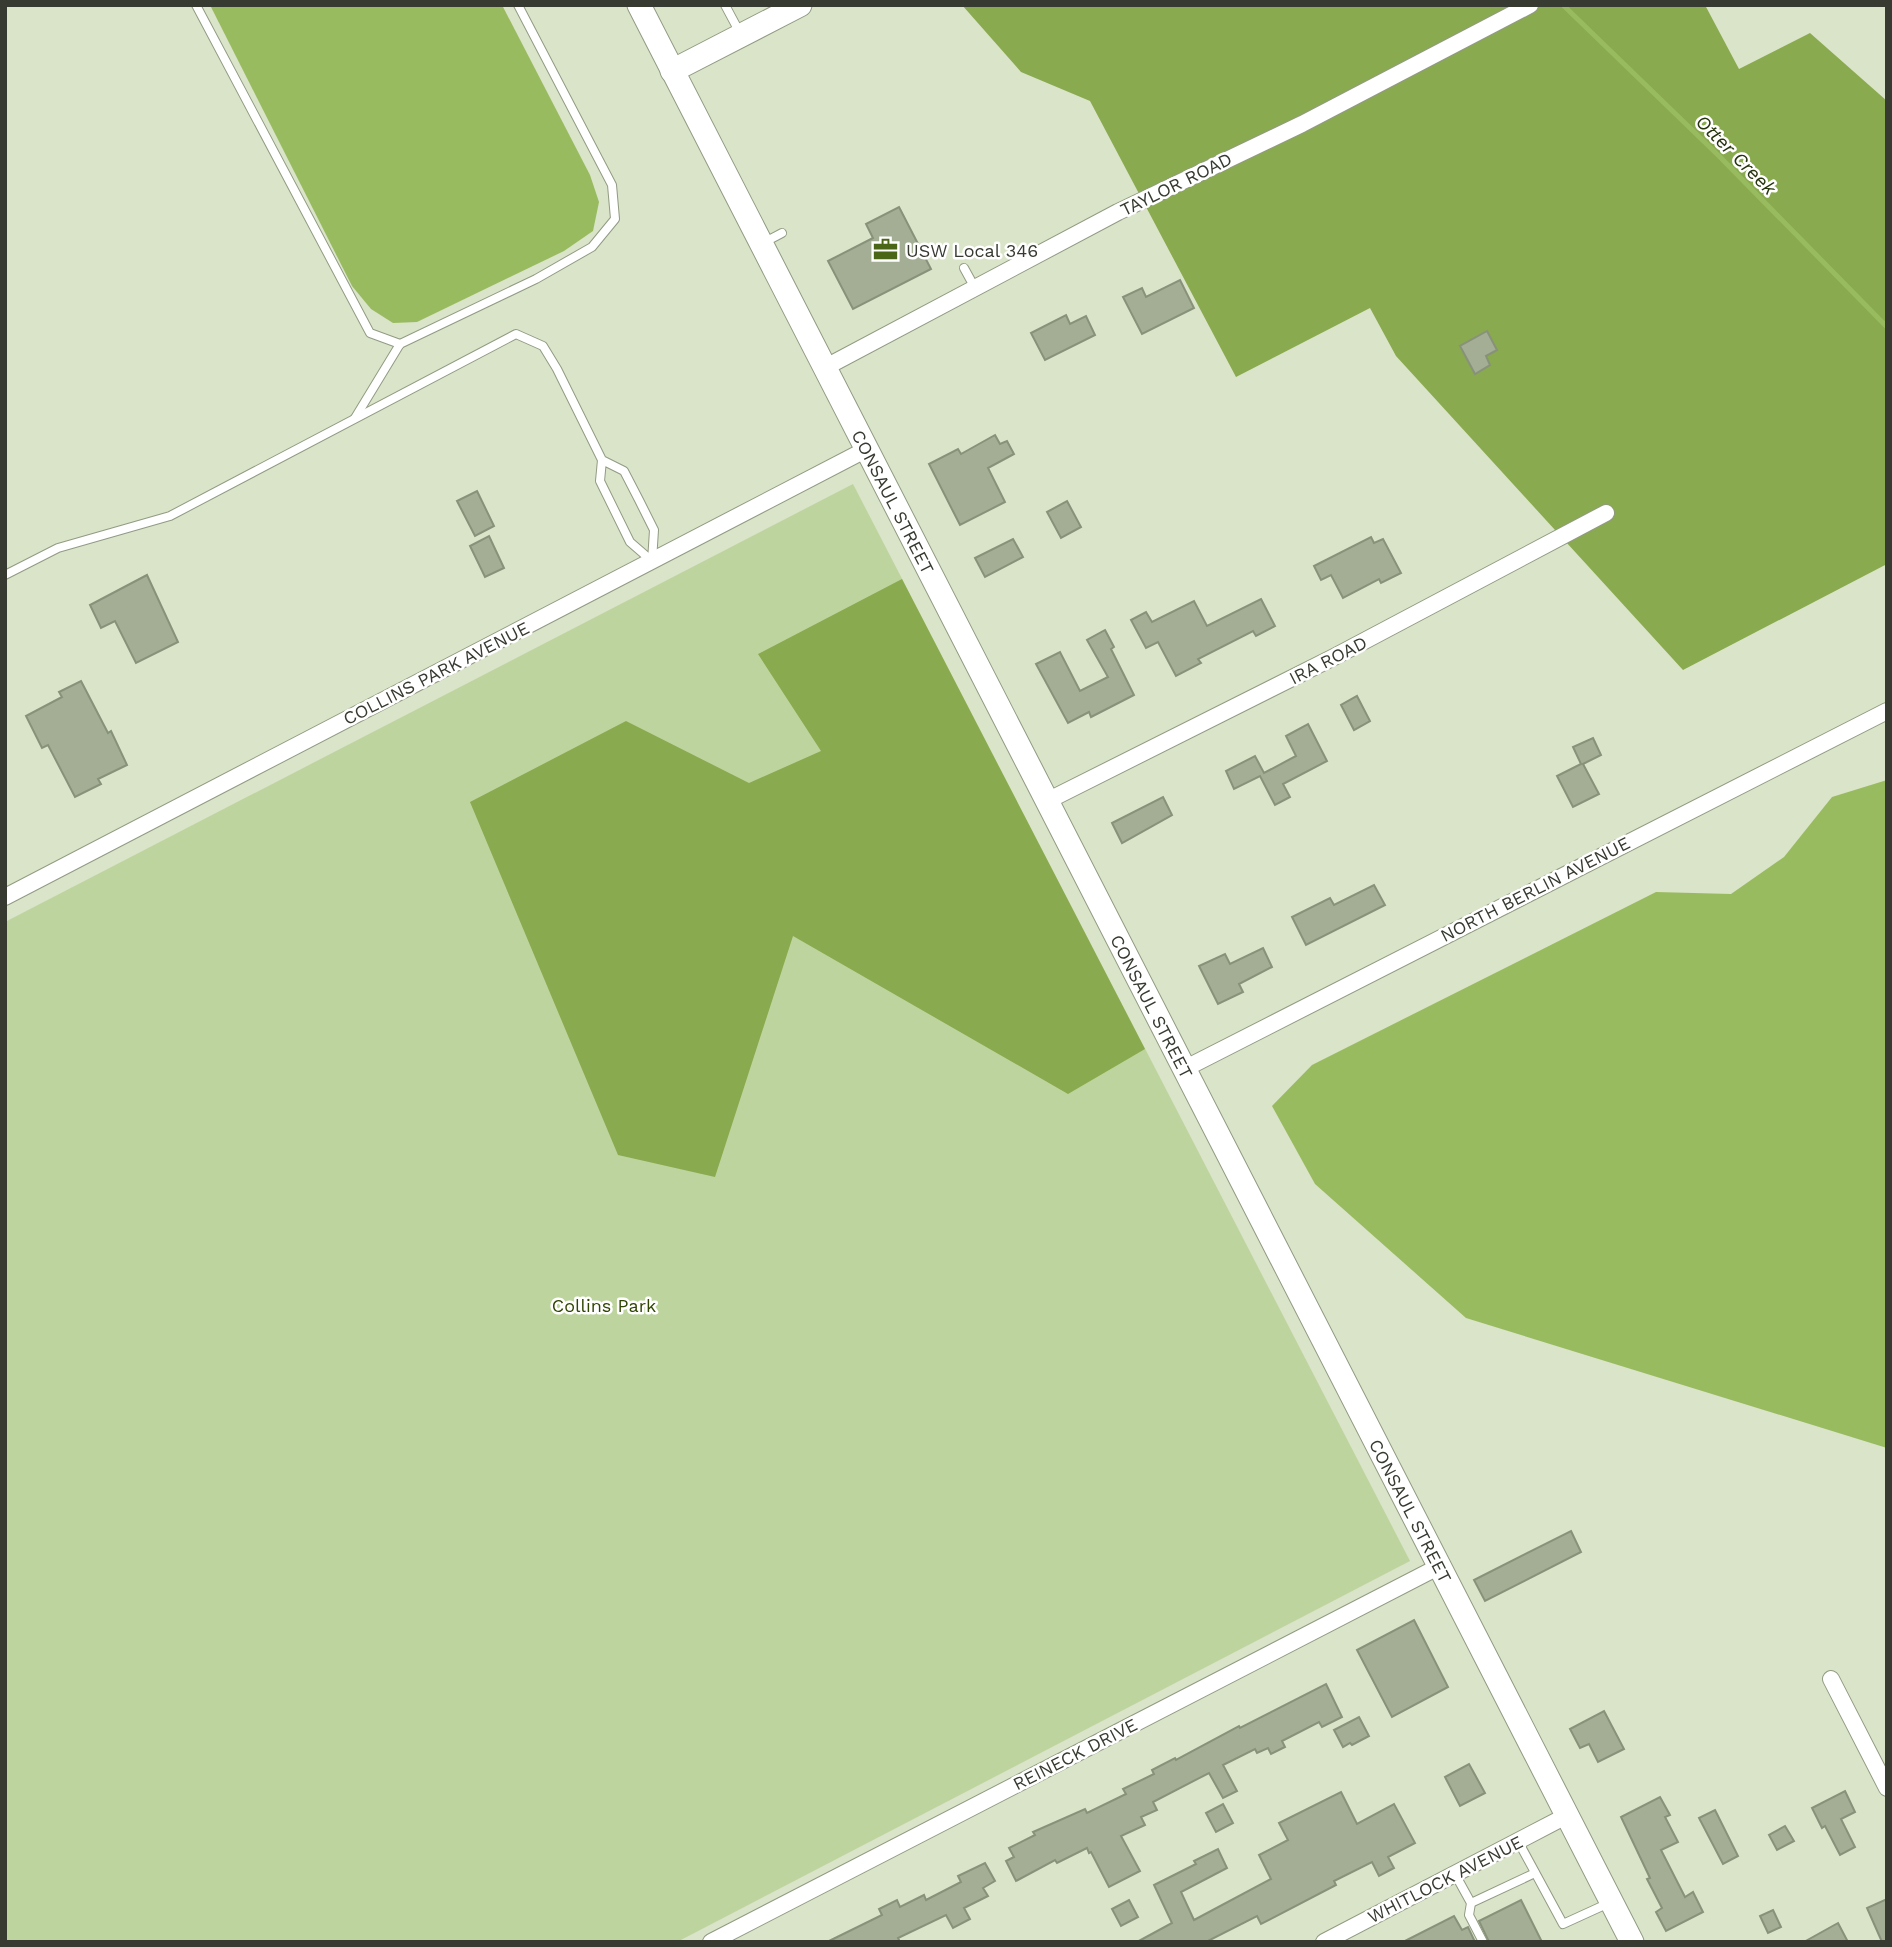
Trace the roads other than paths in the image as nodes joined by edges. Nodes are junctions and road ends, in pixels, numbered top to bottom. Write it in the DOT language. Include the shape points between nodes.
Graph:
graph roads {
  1 [pos="196,5"];
  2 [pos="518,5"];
  3 [pos="639,5"];
  4 [pos="725,5"];
  5 [pos="800,5"];
  6 [pos="1530,5"];
  7 [pos="741,35"];
  8 [pos="672,71"];
  9 [pos="964,268"];
  10 [pos="975,288"];
  11 [pos="400,344"];
  12 [pos="825,367"];
  13 [pos="354,419"];
  14 [pos="867,449"];
  15 [pos="602,460"];
  16 [pos="1605,513"];
  17 [pos="652,561"];
  18 [pos="5,575"];
  19 [pos="1887,711"];
  20 [pos="1047,801"];
  21 [pos="5,897"];
  22 [pos="1184,1069"];
  23 [pos="1440,1566"];
  24 [pos="1831,1679"];
  25 [pos="1887,1788"];
  26 [pos="1566,1816"];
  27 [pos="1518,1841"];
  28 [pos="1535,1873"];
  29 [pos="1455,1874"];
  30 [pos="1611,1902"];
  31 [pos="1471,1903"];
  32 [pos="711,1942"];
  33 [pos="1324,1942"];
  34 [pos="1483,1942"];
  35 [pos="1632,1942"];
  1 -- 11 [label="lane" via="370,333"];
  2 -- 11 [label="lane" via="612,185 615,219 592,247"];
  3 -- 8 [label="street, CONSAUL STREET"];
  4 -- 7 [label="lane"];
  5 -- 7 [label="street"];
  6 -- 10 [label="street, TAYLOR ROAD"];
  7 -- 8 [label="street"];
  8 -- 12 [label="street, CONSAUL STREET" via="772,238"];
  9 -- 10 [label="lane"];
  10 -- 12 [label="street, TAYLOR ROAD"];
  11 -- 13 [label="lane"];
  12 -- 14 [label="street, CONSAUL STREET"];
  13 -- 15 [label="lane" via="516,334 543,346"];
  13 -- 18 [label="lane" via="170,516 58,548"];
  14 -- 17 [label="street, COLLINS PARK AVENUE"];
  14 -- 20 [label="street, CONSAUL STREET"];
  15 -- 17 [label="lane" via="600,481 630,542"];
  15 -- 17 [label="lane" via="624,471 635,491 654,530"];
  16 -- 20 [label="street, IRA ROAD" via="1334,657"];
  17 -- 21 [label="street, COLLINS PARK AVENUE"];
  19 -- 22 [label="street, NORTH BERLIN AVENUE"];
  20 -- 22 [label="street, CONSAUL STREET"];
  22 -- 23 [label="street, CONSAUL STREET"];
  23 -- 26 [label="street, CONSAUL STREET"];
  23 -- 32 [label="street, REINECK DRIVE"];
  24 -- 25 [label="street"];
  26 -- 27 [label="street, WHITLOCK AVENUE"];
  26 -- 30 [label="street, CONSAUL STREET"];
  27 -- 28 [label="lane"];
  27 -- 29 [label="street, WHITLOCK AVENUE"];
  28 -- 30 [label="lane" via="1563,1924"];
  28 -- 31 [label="lane"];
  29 -- 31 [label="lane"];
  29 -- 33 [label="street, WHITLOCK AVENUE"];
  30 -- 35 [label="street, CONSAUL STREET"];
  31 -- 34 [label="lane" via="1469,1915"];
}
